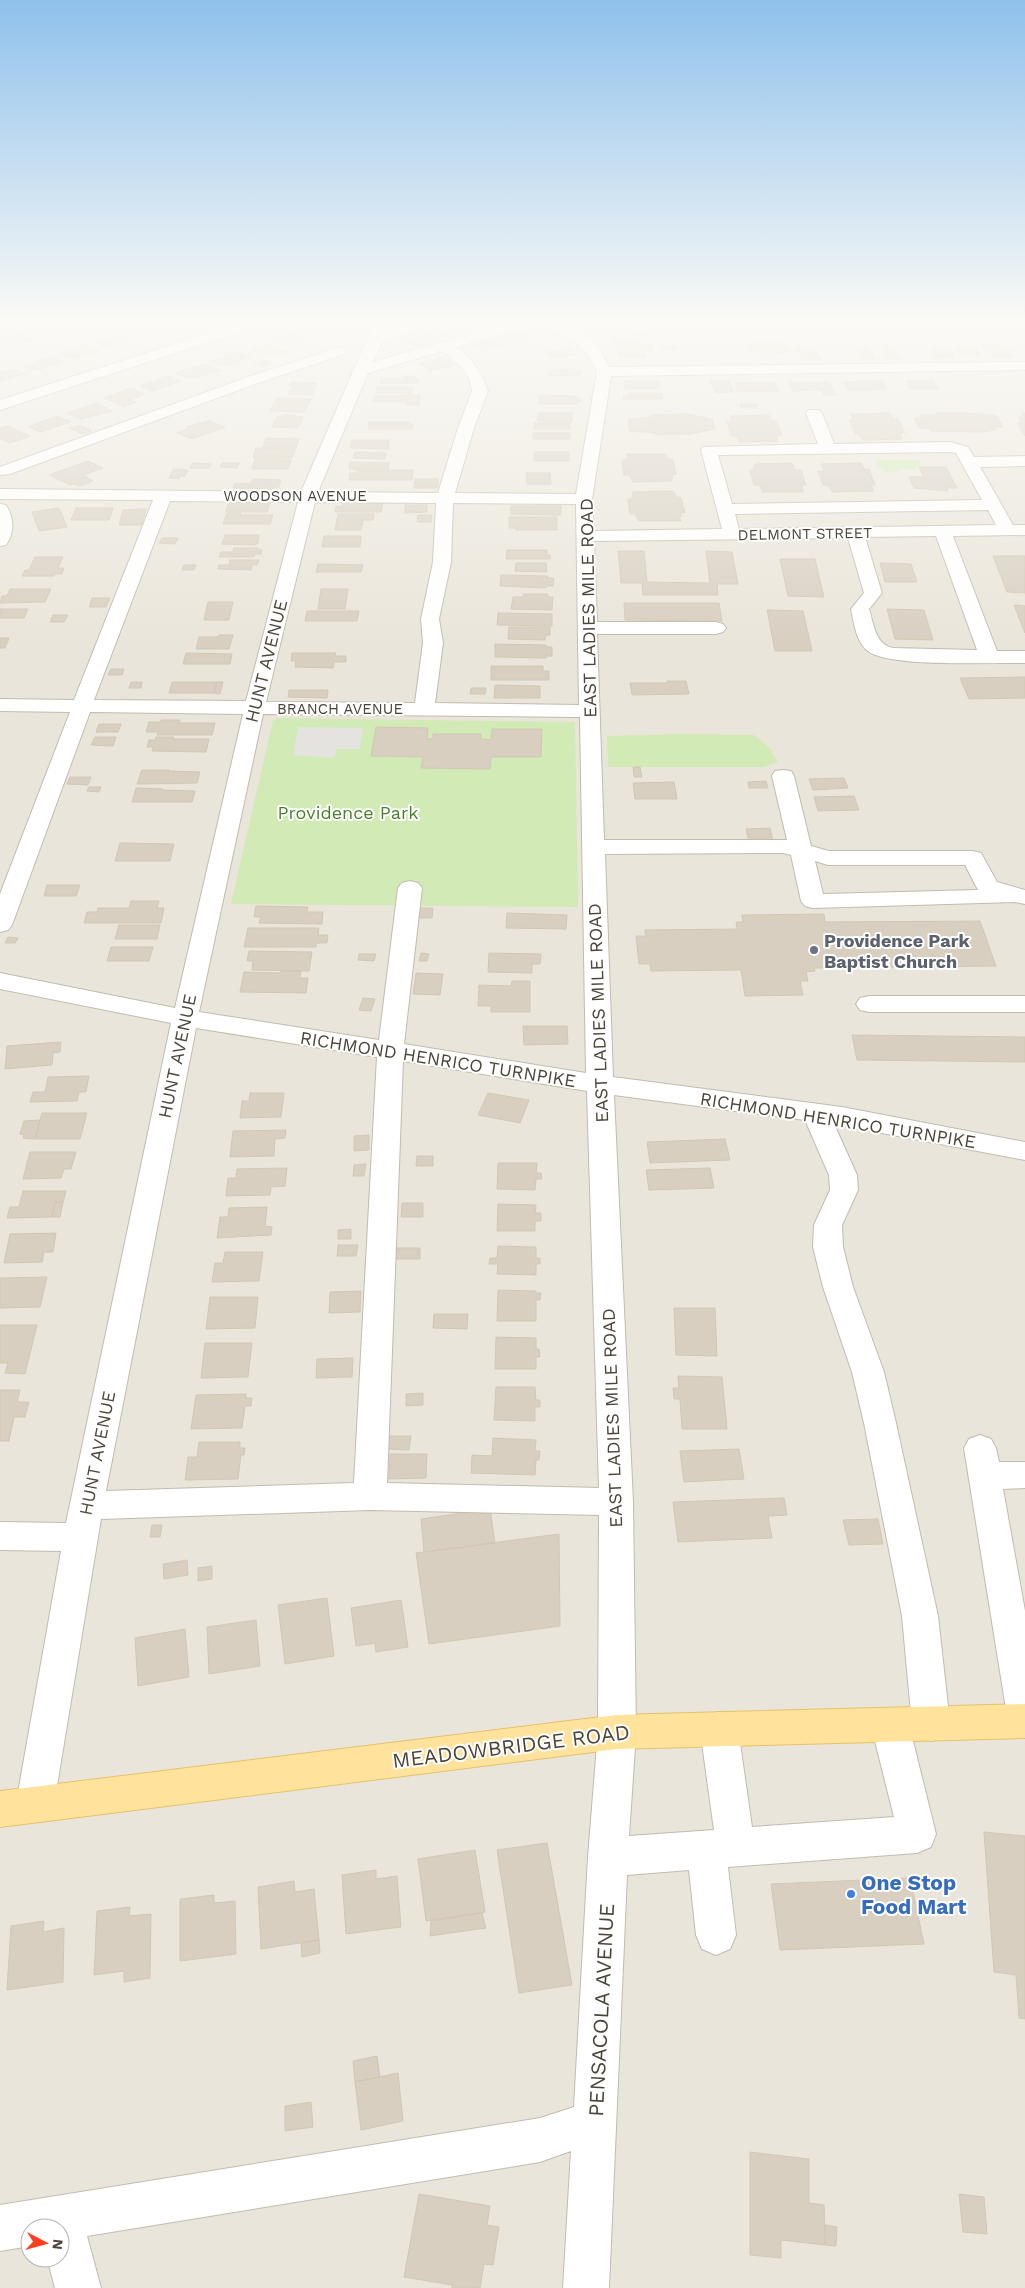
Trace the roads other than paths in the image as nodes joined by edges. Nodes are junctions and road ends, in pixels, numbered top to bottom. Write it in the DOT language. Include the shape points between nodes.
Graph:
graph roads {
  1 [pos="109,432"];
  2 [pos="335,432"];
  3 [pos="465,432"];
  4 [pos="595,432"];
  5 [pos="822,432"];
  6 [pos="828,448"];
  7 [pos="1025,461"];
  8 [pos="968,462"];
  9 [pos="2,470"];
  10 [pos="164,495"];
  11 [pos="308,495"];
  12 [pos="445,497"];
  13 [pos="2,499"];
  14 [pos="584,499"];
  15 [pos="973,505"];
  16 [pos="994,505"];
  17 [pos="725,508"];
  18 [pos="1016,530"];
  19 [pos="986,531"];
  20 [pos="943,532"];
  21 [pos="855,533"];
  22 [pos="732,534"];
  23 [pos="586,536"];
  24 [pos="0,541"];
  25 [pos="588,628"];
  26 [pos="716,628"];
  27 [pos="989,656"];
  28 [pos="1025,657"];
  29 [pos="0,706"];
  30 [pos="82,706"];
  31 [pos="254,708"];
  32 [pos="424,710"];
  33 [pos="589,711"];
  34 [pos="783,776"];
  35 [pos="593,847"];
  36 [pos="800,850"];
  37 [pos="410,888"];
  38 [pos="1022,896"];
  39 [pos="0,924"];
  40 [pos="0,981"];
  41 [pos="869,1004"];
  42 [pos="1025,1004"];
  43 [pos="185,1018"];
  44 [pos="390,1052"];
  45 [pos="600,1084"];
  46 [pos="815,1113"];
  47 [pos="1025,1151"];
  48 [pos="1025,1475"];
  49 [pos="370,1496"];
  50 [pos="616,1502"];
  51 [pos="83,1521"];
  52 [pos="0,1536"];
  53 [pos="1025,1715"];
  54 [pos="1025,1721"];
  55 [pos="932,1724"];
  56 [pos="890,1725"];
  57 [pos="719,1729"];
  58 [pos="617,1732"];
  59 [pos="18,1807"];
  60 [pos="722,1849"];
  61 [pos="608,1858"];
  62 [pos="716,1935"];
  63 [pos="595,2121"];
  64 [pos="60,2218"];
  65 [pos="20,2225"];
  66 [pos="0,2228"];
  67 [pos="70,2257"];
  68 [pos="78,2288"];
  69 [pos="586,2288"];
  1 -- 9 [label="street"];
  2 -- 11 [label="street, HUNT AVENUE"];
  3 -- 12 [label="street"];
  4 -- 14 [label="street, EAST LADIES MILE ROAD"];
  5 -- 6 [label="street"];
  6 -- 8 [label="street" via="950,447 962,450"];
  6 -- 17 [label="street" via="709,450"];
  7 -- 8 [label="street"];
  8 -- 16 [label="street"];
  9 -- 13 [label="street"];
  10 -- 11 [label="street, WOODSON AVENUE"];
  10 -- 13 [label="street, WOODSON AVENUE"];
  10 -- 30 [label="street"];
  11 -- 12 [label="street, WOODSON AVENUE"];
  11 -- 31 [label="street, HUNT AVENUE"];
  12 -- 14 [label="street, WOODSON AVENUE"];
  12 -- 32 [label="street" via="443,555 430,619 433,643"];
  13 -- 24 [label="street" via="5,524"];
  14 -- 23 [label="street, EAST LADIES MILE ROAD"];
  15 -- 16 [label="street"];
  15 -- 17 [label="street"];
  15 -- 19 [label="street"];
  16 -- 18 [label="street"];
  17 -- 22 [label="street"];
  18 -- 19 [label="street, DELMONT STREET"];
  19 -- 20 [label="street, DELMONT STREET"];
  20 -- 21 [label="street, DELMONT STREET"];
  20 -- 27 [label="street"];
  21 -- 22 [label="street, DELMONT STREET"];
  21 -- 27 [label="street" via="873,593 860,609 870,645 895,655"];
  22 -- 23 [label="street, DELMONT STREET"];
  23 -- 25 [label="street, EAST LADIES MILE ROAD"];
  25 -- 26 [label="street"];
  25 -- 33 [label="street, EAST LADIES MILE ROAD"];
  27 -- 28 [label="street"];
  29 -- 30 [label="street, BRANCH AVENUE"];
  30 -- 31 [label="street, BRANCH AVENUE"];
  30 -- 39 [label="street"];
  31 -- 32 [label="street, BRANCH AVENUE"];
  31 -- 43 [label="street, HUNT AVENUE"];
  32 -- 33 [label="street, BRANCH AVENUE"];
  33 -- 35 [label="street, EAST LADIES MILE ROAD"];
  34 -- 36 [label="street"];
  35 -- 36 [label="street" via="784,846"];
  35 -- 45 [label="street, EAST LADIES MILE ROAD"];
  36 -- 38 [label="street" via="828,858 973,858 988,887"];
  36 -- 38 [label="street" via="812,901"];
  37 -- 44 [label="street"];
  40 -- 43 [label="street, RICHMOND HENRICO TURNPIKE"];
  41 -- 42 [label="street"];
  43 -- 44 [label="street, RICHMOND HENRICO TURNPIKE"];
  43 -- 51 [label="street, HUNT AVENUE"];
  44 -- 45 [label="street, RICHMOND HENRICO TURNPIKE"];
  44 -- 49 [label="street"];
  45 -- 46 [label="street, RICHMOND HENRICO TURNPIKE"];
  45 -- 50 [label="street, EAST LADIES MILE ROAD"];
  46 -- 47 [label="street, RICHMOND HENRICO TURNPIKE"];
  46 -- 55 [label="street" via="843,1175 844,1190 828,1225 828,1247 838,1287 868,1372 882,1433 920,1616"];
  48 -- 53 [label="street" via="983,1462"];
  49 -- 50 [label="street"];
  49 -- 51 [label="street"];
  50 -- 58 [label="street, EAST LADIES MILE ROAD"];
  51 -- 52 [label="street"];
  51 -- 59 [label="street, HUNT AVENUE"];
  54 -- 55 [label="main road, MEADOWBRIDGE ROAD"];
  55 -- 56 [label="main road, MEADOWBRIDGE ROAD"];
  56 -- 57 [label="main road, MEADOWBRIDGE ROAD"];
  56 -- 60 [label="street" via="917,1834"];
  57 -- 58 [label="main road, MEADOWBRIDGE ROAD"];
  57 -- 60 [label="street"];
  58 -- 59 [label="main road, MEADOWBRIDGE ROAD"];
  58 -- 61 [label="street, PENSACOLA AVENUE"];
  60 -- 61 [label="street"];
  60 -- 62 [label="street"];
  61 -- 63 [label="street, PENSACOLA AVENUE"];
  63 -- 64 [label="street" via="540,2140"];
  63 -- 69 [label="street, PENSACOLA AVENUE"];
  65 -- 66 [label="street"];
  67 -- 68 [label="street"];
}
